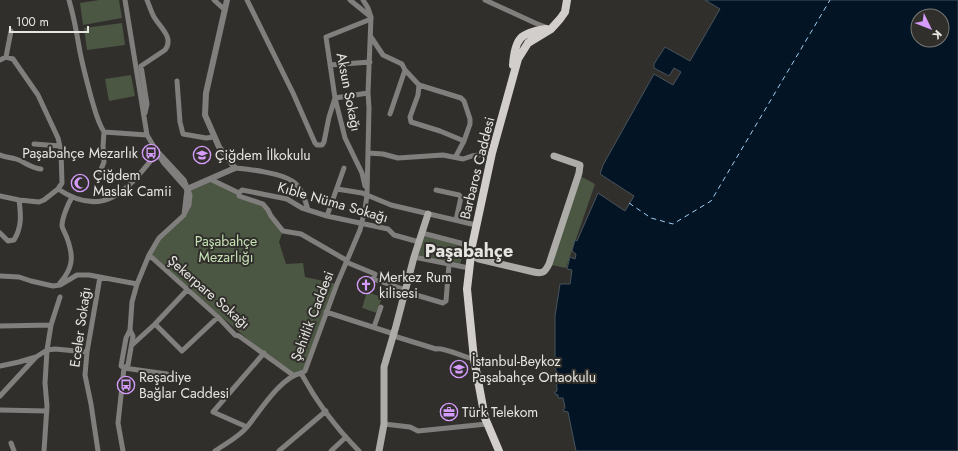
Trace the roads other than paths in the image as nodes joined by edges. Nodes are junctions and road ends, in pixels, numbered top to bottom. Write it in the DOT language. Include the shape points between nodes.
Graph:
graph roads {
  1 [pos="69,0"];
  2 [pos="125,0"];
  3 [pos="147,0"];
  4 [pos="214,0"];
  5 [pos="227,0"];
  6 [pos="247,0"];
  7 [pos="350,0"];
  8 [pos="363,0"];
  9 [pos="485,0"];
  10 [pos="567,0"];
  11 [pos="225,10"];
  12 [pos="371,18"];
  13 [pos="551,29"];
  14 [pos="11,31"];
  15 [pos="371,37"];
  16 [pos="6,57"];
  17 [pos="0,60"];
  18 [pos="370,62"];
  19 [pos="330,65"];
  20 [pos="405,70"];
  21 [pos="177,81"];
  22 [pos="419,85"];
  23 [pos="368,94"];
  24 [pos="335,98"];
  25 [pos="390,114"];
  26 [pos="144,117"];
  27 [pos="104,132"];
  28 [pos="147,135"];
  29 [pos="214,136"];
  30 [pos="464,141"];
  31 [pos="34,144"];
  32 [pos="60,146"];
  33 [pos="158,152"];
  34 [pos="368,153"];
  35 [pos="492,153"];
  36 [pos="0,155"];
  37 [pos="456,156"];
  38 [pos="554,156"];
  39 [pos="235,168"];
  40 [pos="344,168"];
  41 [pos="42,169"];
  42 [pos="100,172"];
  43 [pos="210,179"];
  44 [pos="58,189"];
  45 [pos="187,189"];
  46 [pos="337,189"];
  47 [pos="436,190"];
  48 [pos="239,193"];
  49 [pos="367,195"];
  50 [pos="0,196"];
  51 [pos="72,197"];
  52 [pos="19,200"];
  53 [pos="308,210"];
  54 [pos="428,214"];
  55 [pos="327,216"];
  56 [pos="456,220"];
  57 [pos="362,223"];
  58 [pos="476,225"];
  59 [pos="0,233"];
  60 [pos="422,233"];
  61 [pos="419,242"];
  62 [pos="472,246"];
  63 [pos="149,255"];
  64 [pos="471,255"];
  65 [pos="414,257"];
  66 [pos="346,261"];
  67 [pos="449,264"];
  68 [pos="469,268"];
  69 [pos="0,276"];
  70 [pos="100,277"];
  71 [pos="137,284"];
  72 [pos="58,285"];
  73 [pos="188,289"];
  74 [pos="406,291"];
  75 [pos="60,297"];
  76 [pos="381,307"];
  77 [pos="326,312"];
  78 [pos="218,317"];
  79 [pos="155,324"];
  80 [pos="50,325"];
  81 [pos="0,326"];
  82 [pos="374,328"];
  83 [pos="130,330"];
  84 [pos="394,334"];
  85 [pos="132,344"];
  86 [pos="47,350"];
  87 [pos="87,352"];
  88 [pos="264,353"];
  89 [pos="36,357"];
  90 [pos="474,359"];
  91 [pos="0,366"];
  92 [pos="124,368"];
  93 [pos="301,373"];
  94 [pos="167,374"];
  95 [pos="293,375"];
  96 [pos="0,396"];
  97 [pos="0,410"];
  98 [pos="47,411"];
  99 [pos="326,411"];
  100 [pos="384,424"];
  101 [pos="487,424"];
  102 [pos="247,427"];
  103 [pos="346,437"];
  104 [pos="11,443"];
  105 [pos="14,451"];
  106 [pos="44,451"];
  107 [pos="98,451"];
  108 [pos="123,451"];
  109 [pos="215,451"];
  110 [pos="279,451"];
  111 [pos="331,451"];
  112 [pos="359,451"];
  113 [pos="379,451"];
  114 [pos="499,451"];
  1 -- 27 [label="street" via="94,108"];
  2 -- 26 [label="street"];
  3 -- 26 [label="street" via="153,17 164,30 168,46 141,66 147,104"];
  4 -- 11 [label="street"];
  5 -- 11 [label="street"];
  6 -- 24 [label="street" via="317,145 324,142"];
  7 -- 12 [label="street"];
  8 -- 12 [label="street"];
  9 -- 13 [label="street"];
  10 -- 13 [label="main road" via="565,12"];
  11 -- 29 [label="street" via="206,93 205,115"];
  12 -- 15 [label="street"];
  12 -- 19 [label="street, Aksun Sokağı" via="326,37"];
  13 -- 35 [label="main road, Barbaros Caddesi" via="529,32 521,37 516,45 514,76"];
  14 -- 16 [label="street"];
  15 -- 18 [label="street"];
  15 -- 20 [label="street" via="383,55 399,62"];
  16 -- 17 [label="street"];
  16 -- 32 [label="street" via="15,62 38,95"];
  18 -- 19 [label="street"];
  18 -- 23 [label="street"];
  19 -- 24 [label="street, Aksun Sokağı"];
  20 -- 22 [label="street"];
  20 -- 25 [label="street"];
  21 -- 29 [label="street" via="183,134 206,138"];
  22 -- 30 [label="street" via="464,101 470,119"];
  22 -- 30 [label="street" via="410,117 411,122"];
  23 -- 24 [label="street"];
  23 -- 34 [label="street"];
  24 -- 49 [label="street, Aksun Sokağı" via="345,138 362,173"];
  26 -- 28 [label="street"];
  27 -- 28 [label="street"];
  27 -- 42 [label="street" via="104,162"];
  28 -- 33 [label="street"];
  29 -- 39 [label="street" via="218,147"];
  30 -- 37 [label="street"];
  31 -- 32 [label="street"];
  32 -- 44 [label="street" via="62,183"];
  33 -- 45 [label="street" via="163,162"];
  33 -- 51 [label="street" via="115,196 103,202 92,203"];
  34 -- 37 [label="street" via="398,158 442,154"];
  34 -- 49 [label="street"];
  35 -- 37 [label="street" via="463,159"];
  35 -- 58 [label="main road, Barbaros Caddesi"];
  36 -- 41 [label="street"];
  38 -- 64 [label="main road" via="580,165 547,269 541,274 478,259"];
  39 -- 43 [label="street"];
  39 -- 53 [label="street" via="276,175 292,181 301,191"];
  40 -- 46 [label="street"];
  43 -- 45 [label="street"];
  43 -- 48 [label="street"];
  44 -- 51 [label="street"];
  44 -- 52 [label="street" via="39,202"];
  45 -- 63 [label="street" via="190,195 189,206 184,216 159,238"];
  46 -- 49 [label="street"];
  46 -- 55 [label="street"];
  47 -- 56 [label="street" via="461,197"];
  48 -- 53 [label="street, Kıble Nüma Sokağı" via="242,190 287,199"];
  48 -- 66 [label="street" via="239,196 263,204 284,231 301,234"];
  49 -- 54 [label="street" via="391,205"];
  49 -- 57 [label="street, Şehitlik Caddesi"];
  50 -- 52 [label="street"];
  51 -- 72 [label="street" via="62,226 72,253 71,264 66,276"];
  52 -- 59 [label="street" via="21,221 14,240 8,241"];
  53 -- 55 [label="street, Kıble Nüma Sokağı"];
  54 -- 56 [label="street"];
  54 -- 60 [label="main road"];
  55 -- 57 [label="street, Kıble Nüma Sokağı"];
  56 -- 58 [label="street"];
  57 -- 61 [label="street, Kıble Nüma Sokağı" via="388,229 394,235"];
  57 -- 66 [label="street, Şehitlik Caddesi"];
  58 -- 62 [label="main road, Barbaros Caddesi"];
  60 -- 61 [label="main road"];
  60 -- 62 [label="street"];
  61 -- 65 [label="main road"];
  62 -- 64 [label="main road, Barbaros Caddesi"];
  63 -- 71 [label="street"];
  63 -- 73 [label="street, Şekerpare Sokağı"];
  64 -- 68 [label="main road, Barbaros Caddesi"];
  65 -- 67 [label="street"];
  65 -- 74 [label="main road"];
  66 -- 74 [label="street" via="375,274 373,279"];
  66 -- 77 [label="street, Şehitlik Caddesi"];
  67 -- 68 [label="street"];
  67 -- 74 [label="street" via="446,301 443,303"];
  68 -- 90 [label="main road, Barbaros Caddesi" via="467,289"];
  69 -- 72 [label="street"];
  70 -- 71 [label="street"];
  70 -- 72 [label="street" via="78,276"];
  70 -- 87 [label="street, Eceler Sokağı"];
  71 -- 83 [label="street" via="132,302"];
  73 -- 78 [label="street, Şekerpare Sokağı"];
  73 -- 79 [label="street"];
  74 -- 84 [label="main road"];
  75 -- 80 [label="street"];
  76 -- 82 [label="street"];
  77 -- 82 [label="street"];
  77 -- 93 [label="street, Şehitlik Caddesi" via="305,371"];
  78 -- 79 [label="street" via="182,350"];
  78 -- 88 [label="street, Şekerpare Sokağı" via="235,335"];
  79 -- 85 [label="street"];
  80 -- 81 [label="street"];
  80 -- 86 [label="street"];
  82 -- 84 [label="street"];
  83 -- 85 [label="street" via="134,336"];
  83 -- 92 [label="street" via="121,366"];
  84 -- 90 [label="street" via="436,350 440,348"];
  84 -- 100 [label="main road" via="384,367"];
  85 -- 92 [label="street" via="128,365"];
  86 -- 87 [label="street"];
  86 -- 89 [label="street"];
  86 -- 98 [label="street"];
  87 -- 107 [label="street, Eceler Sokağı" via="85,375"];
  88 -- 95 [label="street, Şekerpare Sokağı"];
  88 -- 102 [label="street" via="213,412"];
  89 -- 91 [label="street"];
  89 -- 96 [label="street"];
  90 -- 101 [label="main road, Barbaros Caddesi"];
  92 -- 94 [label="street"];
  92 -- 108 [label="street" via="118,423"];
  93 -- 95 [label="street"];
  93 -- 99 [label="street, Şehitlik Caddesi" via="312,394"];
  95 -- 102 [label="street" via="282,384"];
  97 -- 98 [label="street"];
  98 -- 106 [label="street"];
  99 -- 103 [label="street, Şehitlik Caddesi"];
  99 -- 110 [label="street"];
  100 -- 101 [label="street" via="418,431"];
  100 -- 113 [label="main road"];
  101 -- 114 [label="main road, Barbaros Caddesi"];
  102 -- 109 [label="street"];
  103 -- 111 [label="street"];
  103 -- 112 [label="street, Şehitlik Caddesi"];
  104 -- 105 [label="street"];
}
